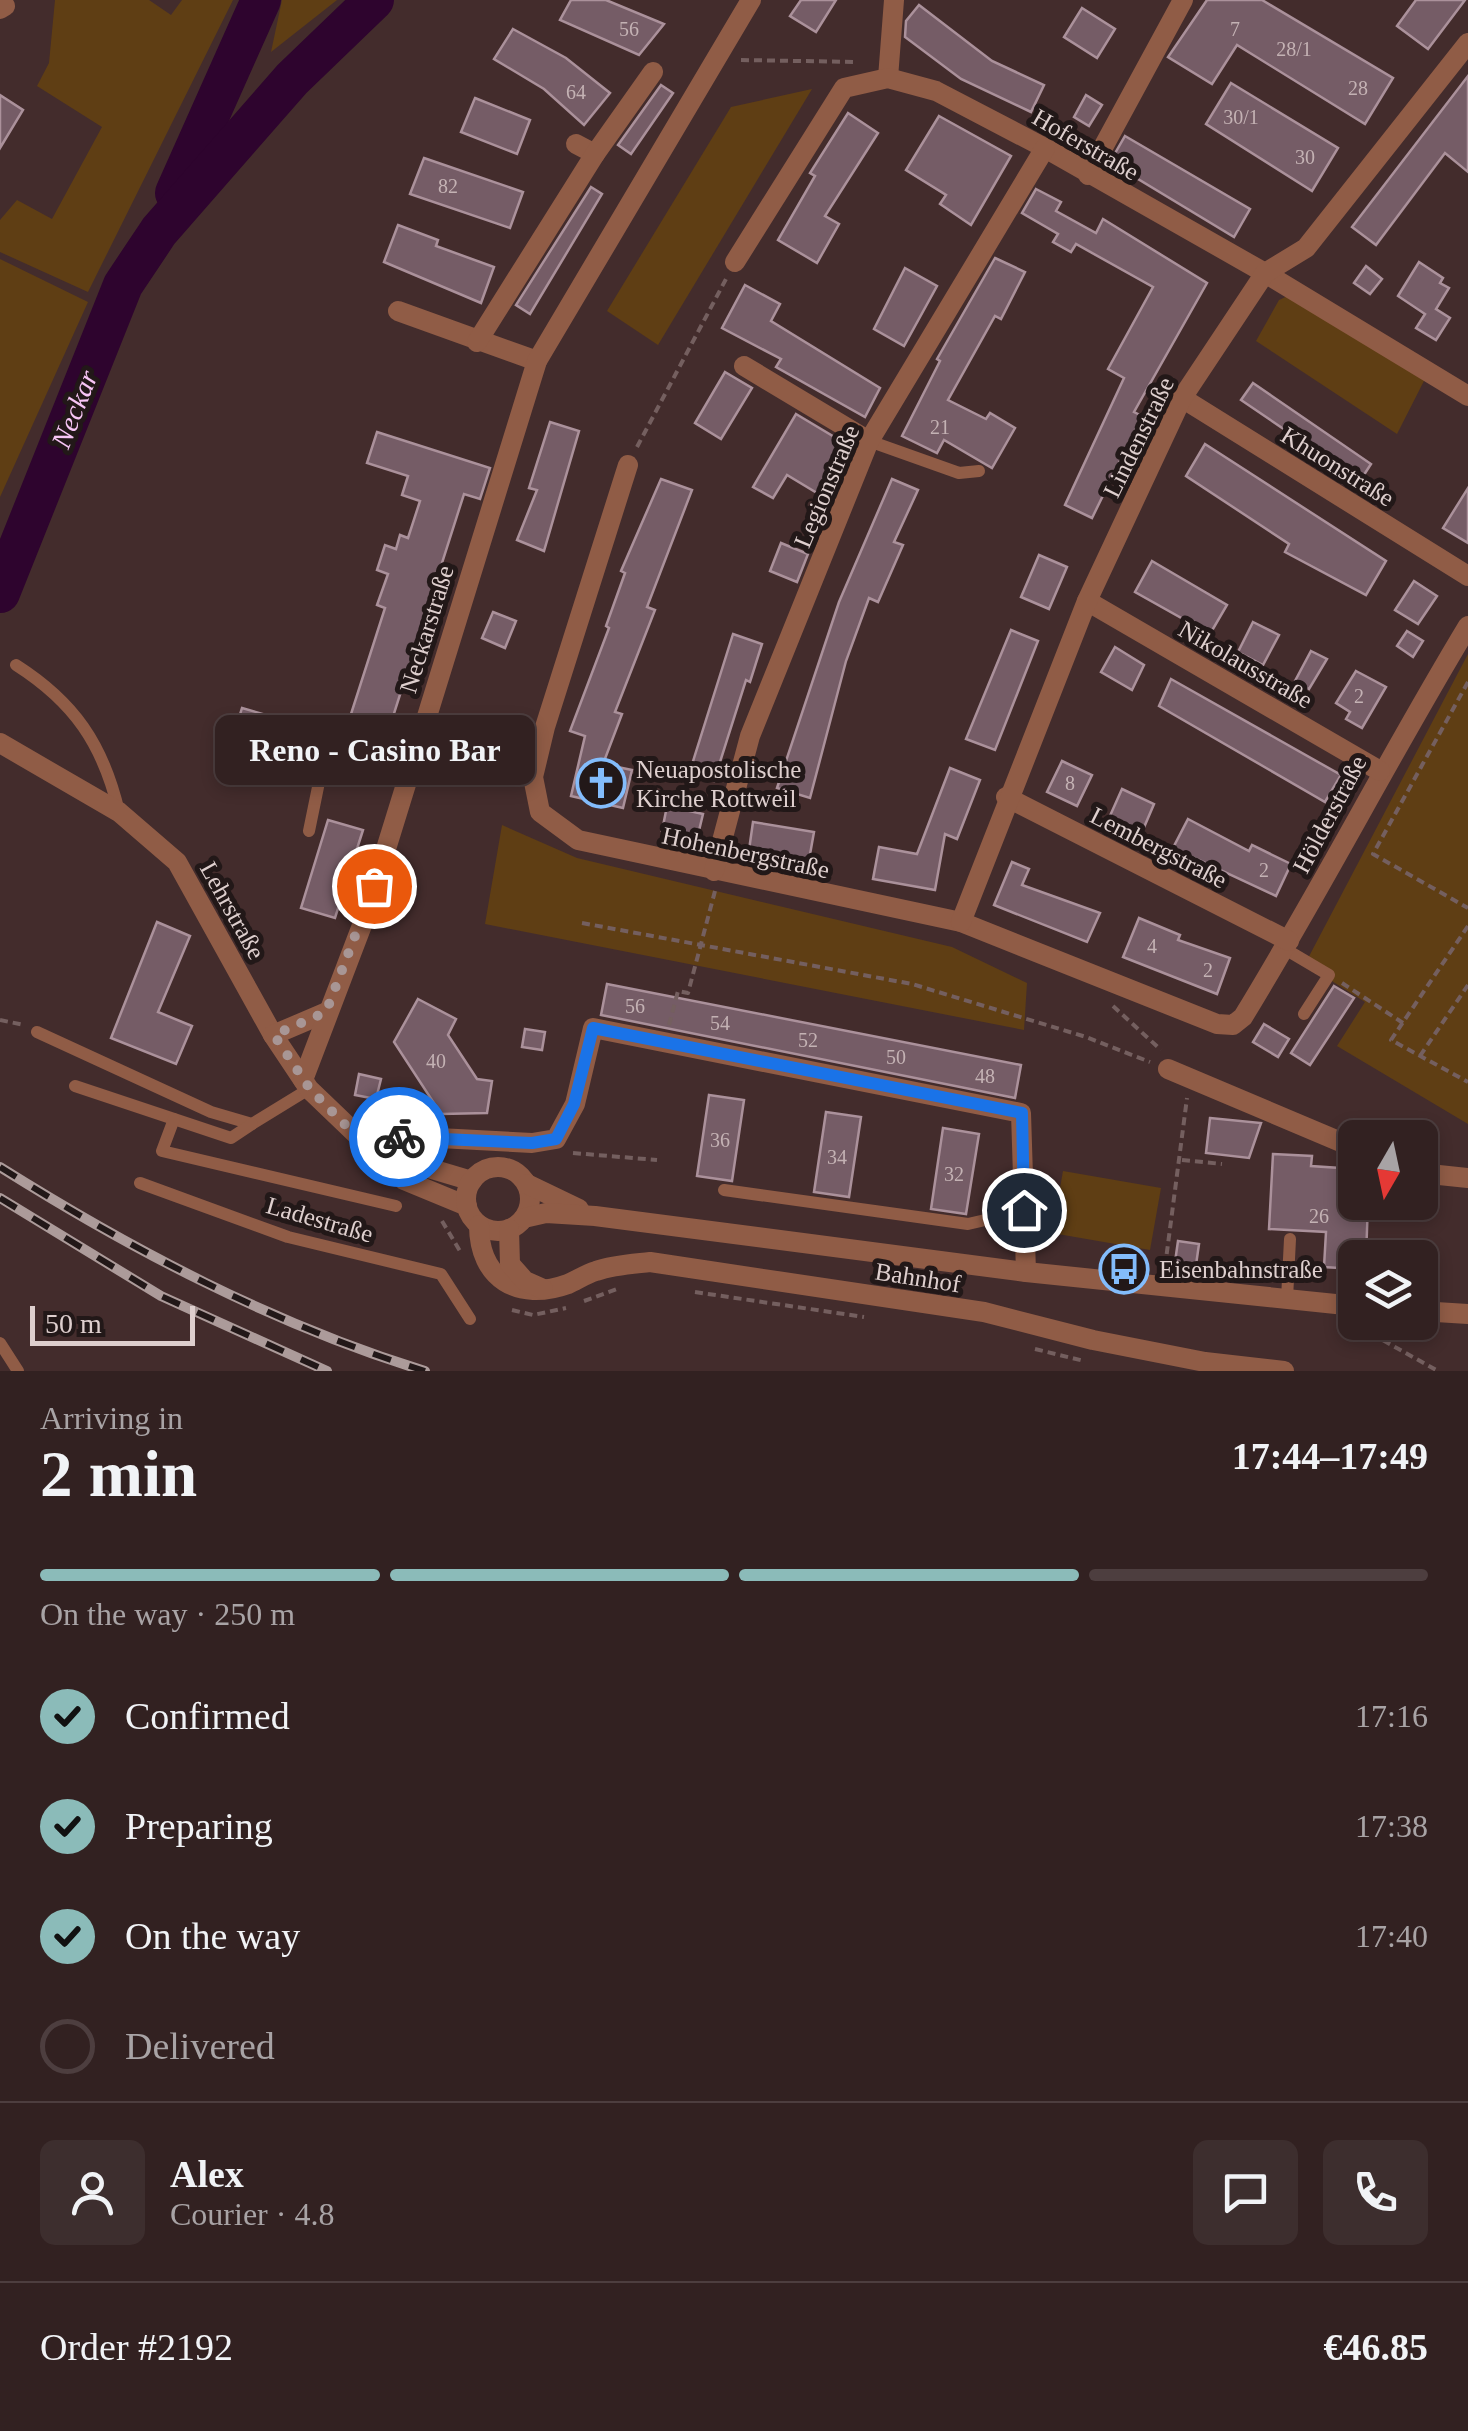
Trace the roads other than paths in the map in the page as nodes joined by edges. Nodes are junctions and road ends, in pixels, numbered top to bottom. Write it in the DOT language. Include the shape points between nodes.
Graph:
graph roads {
  1 [pos="751,0"];
  2 [pos="894,0"];
  3 [pos="1183,0"];
  4 [pos="1468,43"];
  5 [pos="653,72"];
  6 [pos="888,78"];
  7 [pos="576,144"];
  8 [pos="1045,148"];
  9 [pos="595,154"];
  10 [pos="1088,175"];
  11 [pos="735,262"];
  12 [pos="1265,273"];
  13 [pos="398,311"];
  14 [pos="477,342"];
  15 [pos="537,361"];
  16 [pos="744,366"];
  17 [pos="1468,396"];
  18 [pos="1182,398"];
  19 [pos="870,441"];
  20 [pos="628,465"];
  21 [pos="980,470"];
  22 [pos="1468,576"];
  23 [pos="1088,601"];
  24 [pos="1468,626"];
  25 [pos="16,665"];
  26 [pos="0,742"];
  27 [pos="326,748"];
  28 [pos="1380,770"];
  29 [pos="1006,798"];
  30 [pos="119,812"];
  31 [pos="309,831"];
  32 [pos="715,878"];
  33 [pos="961,922"];
  34 [pos="1287,945"];
  35 [pos="326,1012"];
  36 [pos="1304,1014"];
  37 [pos="1233,1025"];
  38 [pos="37,1032"];
  39 [pos="274,1035"];
  40 [pos="1168,1068"];
  41 [pos="306,1085"];
  42 [pos="75,1086"];
  43 [pos="174,1119"];
  44 [pos="252,1124"];
  45 [pos="1338,1141"];
  46 [pos="372,1152"];
  47 [pos="1438,1175"];
  48 [pos="1468,1178"];
  49 [pos="472,1181"];
  50 [pos="140,1183"];
  51 [pos="527,1184"];
  52 [pos="724,1190"];
  53 [pos="396,1206"];
  54 [pos="467,1206"];
  55 [pos="1024,1210"];
  56 [pos="594,1216"];
  57 [pos="517,1224"];
  58 [pos="479,1225"];
  59 [pos="1290,1238"];
  60 [pos="1026,1272"];
  61 [pos="545,1289"];
  62 [pos="1287,1299"];
  63 [pos="1338,1304"];
  64 [pos="1438,1312"];
  65 [pos="1468,1314"];
  66 [pos="470,1319"];
  67 [pos="0,1343"];
  68 [pos="1204,1366"];
  69 [pos="18,1371"];
  70 [pos="1284,1371"];
  1 -- 15 [label="street, Neckarstraße"];
  2 -- 6 [label="street"];
  3 -- 10 [label="street"];
  4 -- 12 [label="street, Lindenstraße" via="1306,248"];
  5 -- 9 [label="street"];
  6 -- 8 [label="street, Hoferstraße" via="936,91"];
  6 -- 11 [label="street" via="844,88"];
  7 -- 9 [label="street"];
  8 -- 10 [label="street, Hoferstraße"];
  8 -- 19 [label="street, Legionstraße"];
  9 -- 14 [label="street"];
  10 -- 12 [label="street, Hoferstraße"];
  12 -- 17 [label="street, Hoferstraße"];
  12 -- 18 [label="street, Lindenstraße"];
  13 -- 14 [label="street"];
  14 -- 15 [label="street"];
  15 -- 35 [label="street, Neckarstraße" via="364,920"];
  16 -- 19 [label="street"];
  18 -- 22 [label="street, Khuonstraße"];
  18 -- 23 [label="street, Lindenstraße"];
  19 -- 21 [label="lane" via="959,472"];
  19 -- 32 [label="street, Legionstraße" via="750,736"];
  20 -- 32 [label="street, Hohenbergstraße" via="545,727 533,778 536,795 540,812 578,840"];
  23 -- 28 [label="street, Nikolausstraße"];
  23 -- 29 [label="street, Lindenstraße"];
  24 -- 28 [label="street, Hölderstraße"];
  25 -- 30 [label="lane" via="56,691 82,726 110,772"];
  26 -- 30 [label="street, Lehrstraße"];
  27 -- 31 [label="lane"];
  28 -- 34 [label="street, Hölderstraße"];
  29 -- 33 [label="street, Lindenstraße"];
  29 -- 34 [label="street, Lembergstraße"];
  30 -- 39 [label="street, Lehrstraße" via="177,862"];
  32 -- 33 [label="street, Hohenbergstraße"];
  33 -- 37 [label="street, Hohenbergstraße"];
  34 -- 36 [label="lane" via="1329,975"];
  34 -- 37 [label="street, Hölderstraße"];
  35 -- 39 [label="street"];
  35 -- 41 [label="street, Neckarstraße"];
  38 -- 44 [label="lane" via="211,1112"];
  39 -- 41 [label="street, Lehrstraße"];
  40 -- 45 [label="street"];
  41 -- 44 [label="lane"];
  41 -- 46 [label="street, Lehrstraße"];
  42 -- 43 [label="lane"];
  43 -- 44 [label="lane" via="231,1138"];
  43 -- 53 [label="lane, Ladestraße" via="162,1151"];
  46 -- 49 [label="street, Lehrstraße"];
  46 -- 54 [label="street, Lehrstraße" via="404,1180"];
  46 -- 55 [label="street" via="400,1136 556,1139 574,1104 593,1028 1022,1113"];
  47 -- 48 [label="street"];
  49 -- 51 [label="street" via="500,1167"];
  49 -- 54 [label="street"];
  50 -- 66 [label="lane, Ladestraße" via="288,1237 441,1274"];
  51 -- 56 [label="street"];
  51 -- 57 [label="street" via="530,1200"];
  52 -- 55 [label="lane" via="968,1224"];
  54 -- 58 [label="street"];
  55 -- 60 [label="street"];
  56 -- 57 [label="street" via="546,1212"];
  56 -- 60 [label="street"];
  57 -- 58 [label="street"];
  57 -- 61 [label="street" via="510,1264 525,1281"];
  58 -- 61 [label="street" via="494,1276 512,1288"];
  59 -- 62 [label="lane"];
  60 -- 62 [label="street"];
  61 -- 68 [label="street, Bahnhof" via="594,1271 650,1262 984,1312"];
  62 -- 63 [label="street"];
  64 -- 65 [label="street"];
  67 -- 69 [label="lane"];
  68 -- 70 [label="street, Bahnhof"];
}
